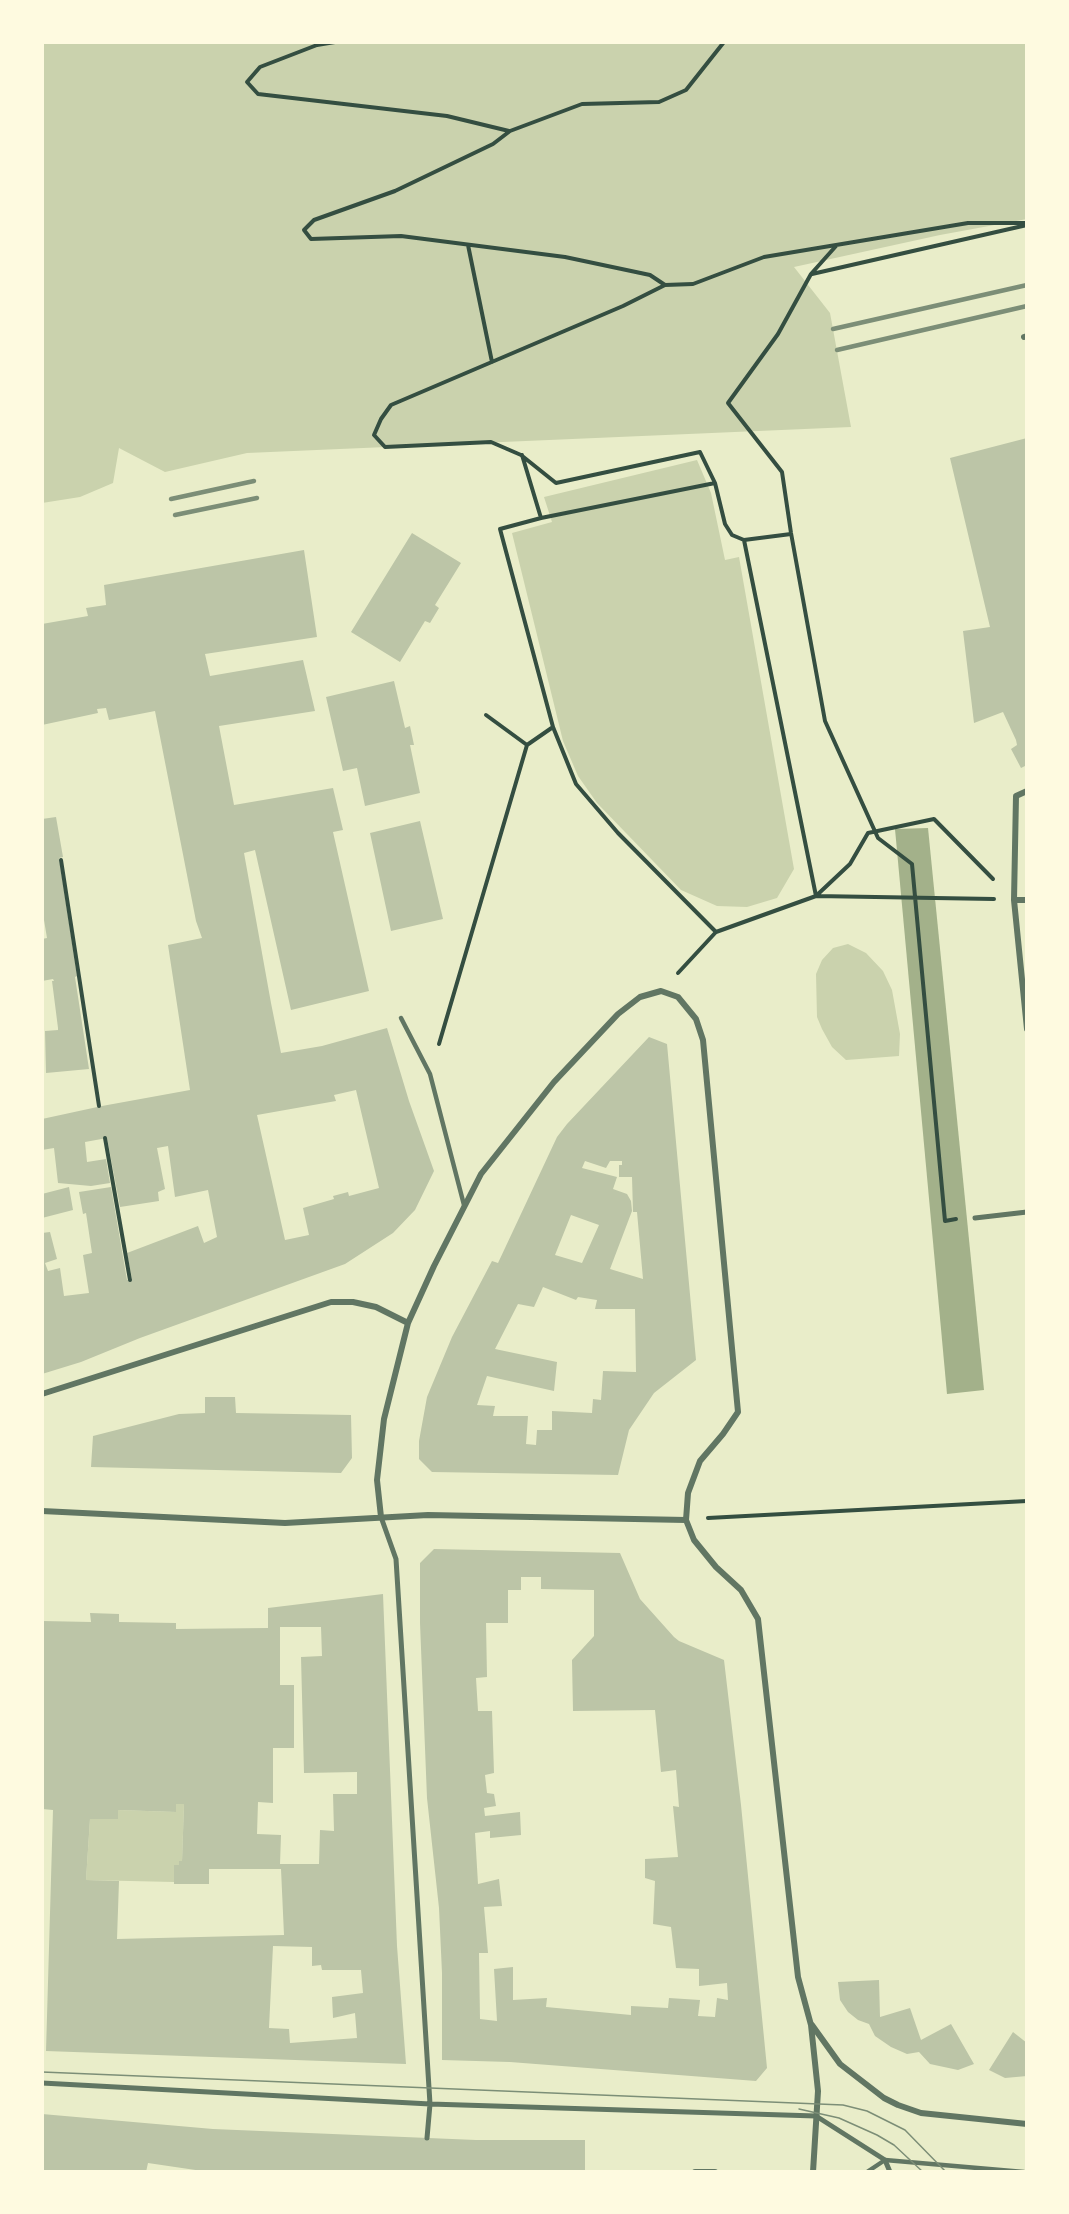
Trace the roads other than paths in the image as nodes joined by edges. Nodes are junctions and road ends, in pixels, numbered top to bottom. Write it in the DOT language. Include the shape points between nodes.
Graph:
graph roads {
  1 [pos="1027,791"];
  2 [pos="1014,900"];
  3 [pos="1027,900"];
  4 [pos="401,1018"];
  5 [pos="1027,1029"];
  6 [pos="464,1205"];
  7 [pos="1027,1212"];
  8 [pos="975,1218"];
  9 [pos="408,1323"];
  10 [pos="42,1394"];
  11 [pos="42,1511"];
  12 [pos="381,1517"];
  13 [pos="686,1520"];
  14 [pos="811,2025"];
  15 [pos="42,2083"];
  16 [pos="430,2104"];
  17 [pos="816,2116"];
  18 [pos="1027,2124"];
  19 [pos="427,2138"];
  20 [pos="885,2160"];
  21 [pos="695,2172"];
  22 [pos="714,2172"];
  23 [pos="813,2172"];
  24 [pos="867,2172"];
  25 [pos="890,2172"];
  26 [pos="1024,2172"];
  1 -- 2 [label="street" via="1016,796"];
  2 -- 3 [label="street"];
  2 -- 5 [label="street"];
  4 -- 6 [label="lane" via="430,1074"];
  6 -- 9 [label="street"];
  6 -- 13 [label="street" via="481,1174 562,1074 618,1014 640,997 661,991 678,997 689,1008 703,1040 738,1412 700,1461 688,1493"];
  7 -- 8 [label="street"];
  9 -- 10 [label="street" via="376,1307 331,1302"];
  9 -- 12 [label="street" via="384,1419 377,1480"];
  11 -- 12 [label="street" via="285,1523"];
  12 -- 13 [label="street"];
  12 -- 16 [label="street" via="396,1559"];
  13 -- 14 [label="street" via="694,1540 741,1590 758,1619 798,1977"];
  14 -- 17 [label="street" via="818,2091"];
  14 -- 18 [label="street" via="840,2064 898,2105 921,2113"];
  15 -- 16 [label="street"];
  16 -- 17 [label="street"];
  16 -- 19 [label="street"];
  17 -- 20 [label="street"];
  17 -- 23 [label="street"];
  20 -- 24 [label="lane"];
  20 -- 25 [label="street"];
  20 -- 26 [label="lane"];
  21 -- 22 [label="street"];
}
